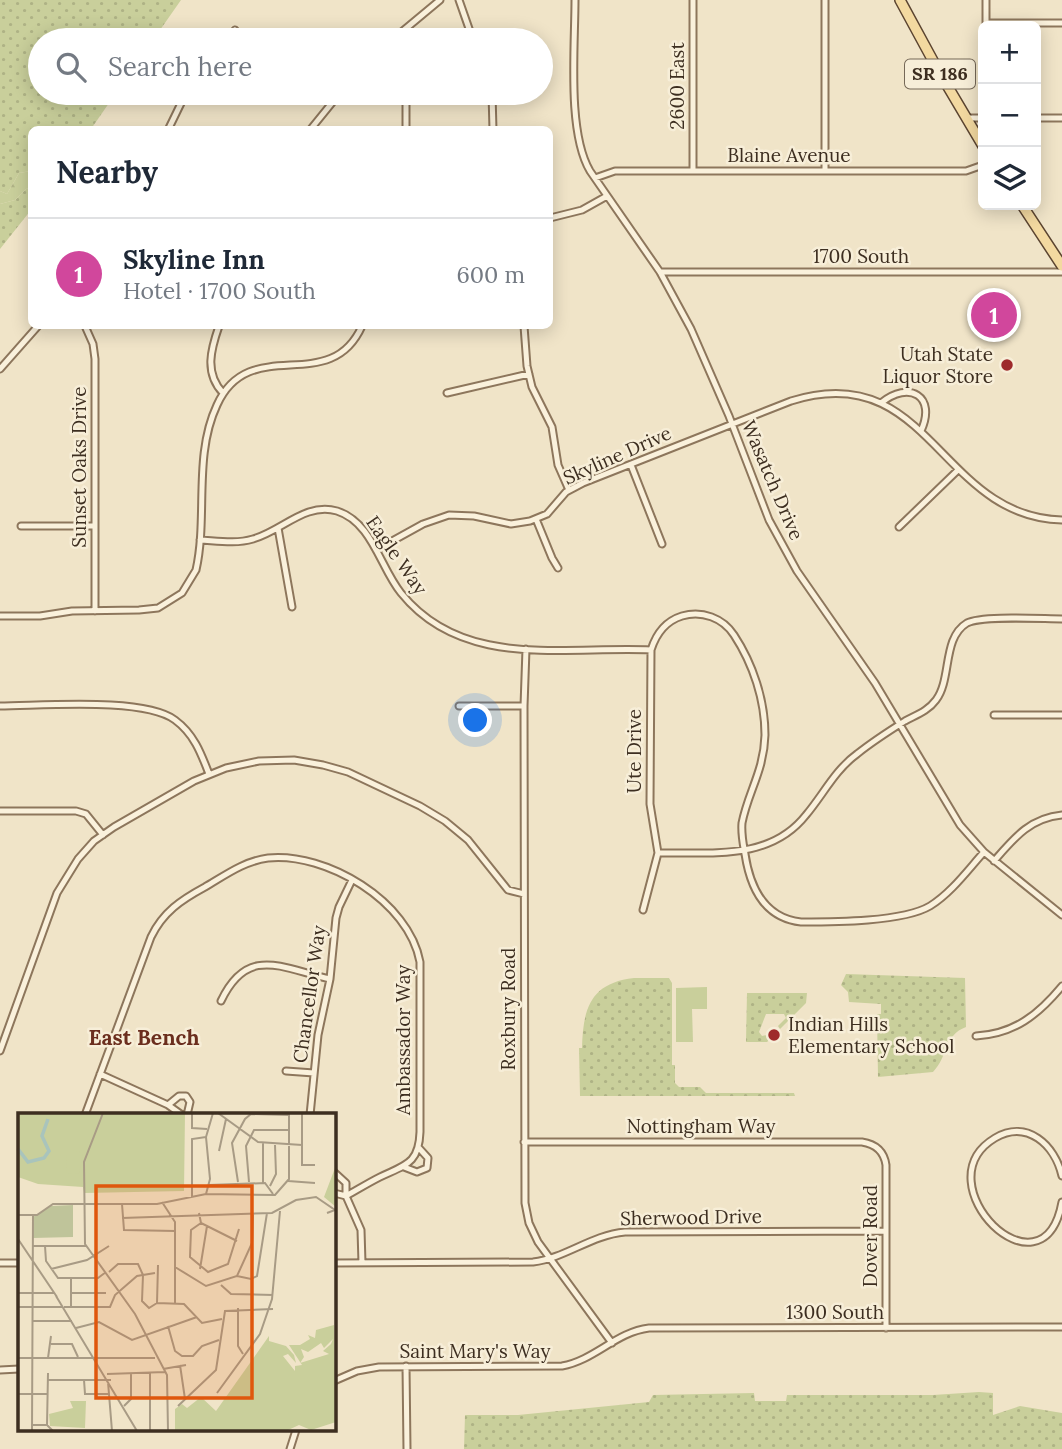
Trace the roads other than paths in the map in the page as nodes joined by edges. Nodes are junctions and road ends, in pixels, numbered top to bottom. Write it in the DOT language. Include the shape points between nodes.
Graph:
graph roads {
  1 [pos="440,0"];
  2 [pos="459,0"];
  3 [pos="575,0"];
  4 [pos="693,0"];
  5 [pos="825,0"];
  6 [pos="900,0"];
  7 [pos="986,0"];
  8 [pos="986,21"];
  9 [pos="1041,23"];
  10 [pos="1062,23"];
  11 [pos="406,28"];
  12 [pos="469,28"];
  13 [pos="180,105"];
  14 [pos="330,105"];
  15 [pos="406,105"];
  16 [pos="492,105"];
  17 [pos="966,118"];
  18 [pos="978,118"];
  19 [pos="1041,118"];
  20 [pos="1062,118"];
  21 [pos="170,126"];
  22 [pos="313,126"];
  23 [pos="407,126"];
  24 [pos="493,126"];
  25 [pos="978,138"];
  26 [pos="978,167"];
  27 [pos="692,171"];
  28 [pos="825,171"];
  29 [pos="594,178"];
  30 [pos="607,196"];
  31 [pos="1025,210"];
  32 [pos="553,217"];
  33 [pos="1062,266"];
  34 [pos="660,272"];
  35 [pos="1062,272"];
  36 [pos="35,329"];
  37 [pos="86,329"];
  38 [pos="218,329"];
  39 [pos="360,329"];
  40 [pos="524,329"];
  41 [pos="0,369"];
  42 [pos="529,374"];
  43 [pos="223,393"];
  44 [pos="447,393"];
  45 [pos="881,403"];
  46 [pos="732,424"];
  47 [pos="921,431"];
  48 [pos="631,465"];
  49 [pos="958,470"];
  50 [pos="569,490"];
  51 [pos="537,519"];
  52 [pos="1062,520"];
  53 [pos="21,526"];
  54 [pos="95,526"];
  55 [pos="899,527"];
  56 [pos="278,528"];
  57 [pos="200,540"];
  58 [pos="662,544"];
  59 [pos="376,550"];
  60 [pos="558,568"];
  61 [pos="292,607"];
  62 [pos="95,611"];
  63 [pos="0,616"];
  64 [pos="1062,619"];
  65 [pos="526,649"];
  66 [pos="651,650"];
  67 [pos="0,706"];
  68 [pos="458,706"];
  69 [pos="524,706"];
  70 [pos="995,715"];
  71 [pos="1062,715"];
  72 [pos="900,724"];
  73 [pos="209,774"];
  74 [pos="0,811"];
  75 [pos="1062,815"];
  76 [pos="103,835"];
  77 [pos="744,851"];
  78 [pos="984,852"];
  79 [pos="658,853"];
  80 [pos="995,861"];
  81 [pos="352,880"];
  82 [pos="524,894"];
  83 [pos="643,910"];
  84 [pos="1062,915"];
  85 [pos="330,979"];
  86 [pos="1062,986"];
  87 [pos="220,1001"];
  88 [pos="976,1036"];
  89 [pos="0,1051"];
  90 [pos="286,1071"];
  91 [pos="314,1073"];
  92 [pos="100,1074"];
  93 [pos="168,1105"];
  94 [pos="86,1113"];
  95 [pos="182,1113"];
  96 [pos="186,1113"];
  97 [pos="310,1113"];
  98 [pos="524,1142"];
  99 [pos="418,1147"];
  100 [pos="877,1148"];
  101 [pos="404,1167"];
  102 [pos="336,1174"];
  103 [pos="1062,1176"];
  104 [pos="336,1194"];
  105 [pos="346,1196"];
  106 [pos="1062,1202"];
  107 [pos="1052,1229"];
  108 [pos="886,1231"];
  109 [pos="1062,1231"];
  110 [pos="551,1260"];
  111 [pos="0,1263"];
  112 [pos="18,1263"];
  113 [pos="336,1264"];
  114 [pos="362,1264"];
  115 [pos="1062,1327"];
  116 [pos="886,1328"];
  117 [pos="612,1343"];
  118 [pos="406,1366"];
  119 [pos="18,1369"];
  120 [pos="0,1370"];
  121 [pos="336,1380"];
  122 [pos="295,1432"];
  123 [pos="290,1449"];
  124 [pos="407,1449"];
  1 -- 11 [label="street"];
  2 -- 12 [label="street"];
  3 -- 29 [label="street, Wasatch Drive" via="576,130 582,156"];
  4 -- 27 [label="street, 2600 East"];
  5 -- 28 [label="street"];
  6 -- 17 [label="main road, SR 186"];
  7 -- 8 [label="street"];
  9 -- 10 [label="street"];
  13 -- 21 [label="street"];
  14 -- 22 [label="street"];
  15 -- 23 [label="street"];
  16 -- 24 [label="street"];
  17 -- 18 [label="street"];
  17 -- 25 [label="main road, SR 186"];
  19 -- 20 [label="street"];
  26 -- 28 [label="street, Blaine Avenue" via="966,171"];
  27 -- 28 [label="street, Blaine Avenue"];
  27 -- 29 [label="street, Blaine Avenue" via="615,171"];
  29 -- 30 [label="street, Wasatch Drive"];
  30 -- 32 [label="street" via="582,210"];
  30 -- 34 [label="street, Wasatch Drive"];
  31 -- 33 [label="main road"];
  34 -- 35 [label="street, 1700 South"];
  34 -- 46 [label="street, Wasatch Drive" via="691,329"];
  36 -- 41 [label="street"];
  37 -- 54 [label="street, Sunset Oaks Drive" via="95,359"];
  38 -- 43 [label="street" via="211,363"];
  39 -- 43 [label="street" via="350,345 328,360 262,368 241,377"];
  40 -- 42 [label="street"];
  42 -- 44 [label="street"];
  42 -- 50 [label="street" via="552,427 558,465"];
  43 -- 57 [label="street" via="213,413 205,452"];
  45 -- 46 [label="street, Skyline Drive" via="845,394 812,395"];
  45 -- 47 [label="street, Skyline Drive"];
  45 -- 47 [label="street" via="900,391 917,396 926,412"];
  46 -- 48 [label="street, Skyline Drive"];
  46 -- 72 [label="street, Wasatch Drive" via="783,548"];
  47 -- 49 [label="street, Skyline Drive"];
  48 -- 50 [label="street, Skyline Drive"];
  48 -- 58 [label="street"];
  49 -- 52 [label="street, Skyline Drive" via="1000,503 1030,515"];
  49 -- 55 [label="street"];
  50 -- 51 [label="street, Skyline Drive"];
  51 -- 59 [label="street" via="511,524 449,515"];
  51 -- 60 [label="street"];
  53 -- 54 [label="street"];
  54 -- 62 [label="street, Sunset Oaks Drive"];
  56 -- 57 [label="street, Eagle Way" via="243,541"];
  56 -- 59 [label="street, Eagle Way" via="308,512 329,510 358,523"];
  56 -- 61 [label="street"];
  57 -- 62 [label="street" via="194,576 175,599 149,610"];
  59 -- 65 [label="street, Eagle Way" via="402,594 437,625 486,646"];
  62 -- 63 [label="street"];
  64 -- 72 [label="street" via="981,619 965,625 955,637 938,697 930,707"];
  65 -- 66 [label="street, Eagle Way"];
  65 -- 69 [label="street, Roxbury Road"];
  66 -- 77 [label="street" via="668,623 699,614 726,625 747,659 760,694 765,736 759,774 742,825"];
  66 -- 79 [label="street, Ute Drive" via="650,804"];
  67 -- 73 [label="street" via="151,709 168,715 188,732"];
  68 -- 69 [label="street"];
  69 -- 82 [label="street, Roxbury Road"];
  70 -- 71 [label="street"];
  72 -- 77 [label="street" via="846,763 787,834"];
  72 -- 78 [label="street, Wasatch Drive" via="950,811"];
  73 -- 76 [label="street"];
  73 -- 82 [label="street" via="277,760 310,762 348,772 445,821 468,840 508,890"];
  74 -- 76 [label="street" via="76,811 86,814"];
  75 -- 80 [label="street" via="1024,829"];
  76 -- 89 [label="street" via="86,849 63,881"];
  77 -- 78 [label="street" via="747,872 762,902 776,914 801,922 914,913 944,895"];
  77 -- 79 [label="street"];
  78 -- 80 [label="street, Wasatch Drive"];
  79 -- 83 [label="street"];
  80 -- 84 [label="street, Wasatch Drive"];
  81 -- 85 [label="street, Chancellor Way" via="337,912"];
  81 -- 92 [label="street, Ambassador Way" via="310,862 267,858 244,865 180,901 154,931"];
  81 -- 99 [label="street, Ambassador Way" via="387,905 408,931 418,953"];
  82 -- 98 [label="street, Roxbury Road"];
  85 -- 87 [label="street" via="276,964 256,965 238,974"];
  85 -- 91 [label="street, Chancellor Way"];
  86 -- 88 [label="street" via="1024,1023"];
  90 -- 91 [label="street"];
  91 -- 97 [label="street, Chancellor Way"];
  92 -- 93 [label="street"];
  92 -- 94 [label="street, Ambassador Way"];
  93 -- 95 [label="street"];
  93 -- 96 [label="street" via="186,1096 190,1102"];
  98 -- 100 [label="street, Nottingham Way" via="862,1142"];
  98 -- 110 [label="street, Roxbury Road" via="526,1210 535,1236"];
  99 -- 101 [label="street"];
  99 -- 101 [label="street, Ambassador Way" via="428,1158 427,1168 417,1172"];
  100 -- 108 [label="street, Dover Road" via="886,1161"];
  101 -- 105 [label="street, Ambassador Way"];
  102 -- 105 [label="street" via="346,1183"];
  103 -- 107 [label="street" via="1049,1146 1035,1136 1019,1133 1003,1134 988,1143 972,1169 978,1206 1002,1234 1027,1242"];
  104 -- 105 [label="street"];
  105 -- 114 [label="street" via="361,1230"];
  106 -- 107 [label="street"];
  107 -- 109 [label="street"];
  108 -- 110 [label="street, Sherwood Drive" via="625,1232 598,1237"];
  108 -- 116 [label="street, Dover Road"];
  110 -- 114 [label="street, Sherwood Drive"];
  110 -- 117 [label="street, Roxbury Road"];
  111 -- 112 [label="street"];
  113 -- 114 [label="street, Sherwood Drive"];
  115 -- 116 [label="street, 1300 South"];
  116 -- 117 [label="street, 1300 South" via="649,1328"];
  117 -- 118 [label="street, Saint Mary's Way" via="589,1358 562,1366"];
  118 -- 121 [label="street, Saint Mary's Way" via="368,1368"];
  118 -- 124 [label="street"];
  119 -- 120 [label="street"];
  122 -- 123 [label="street"];
}
